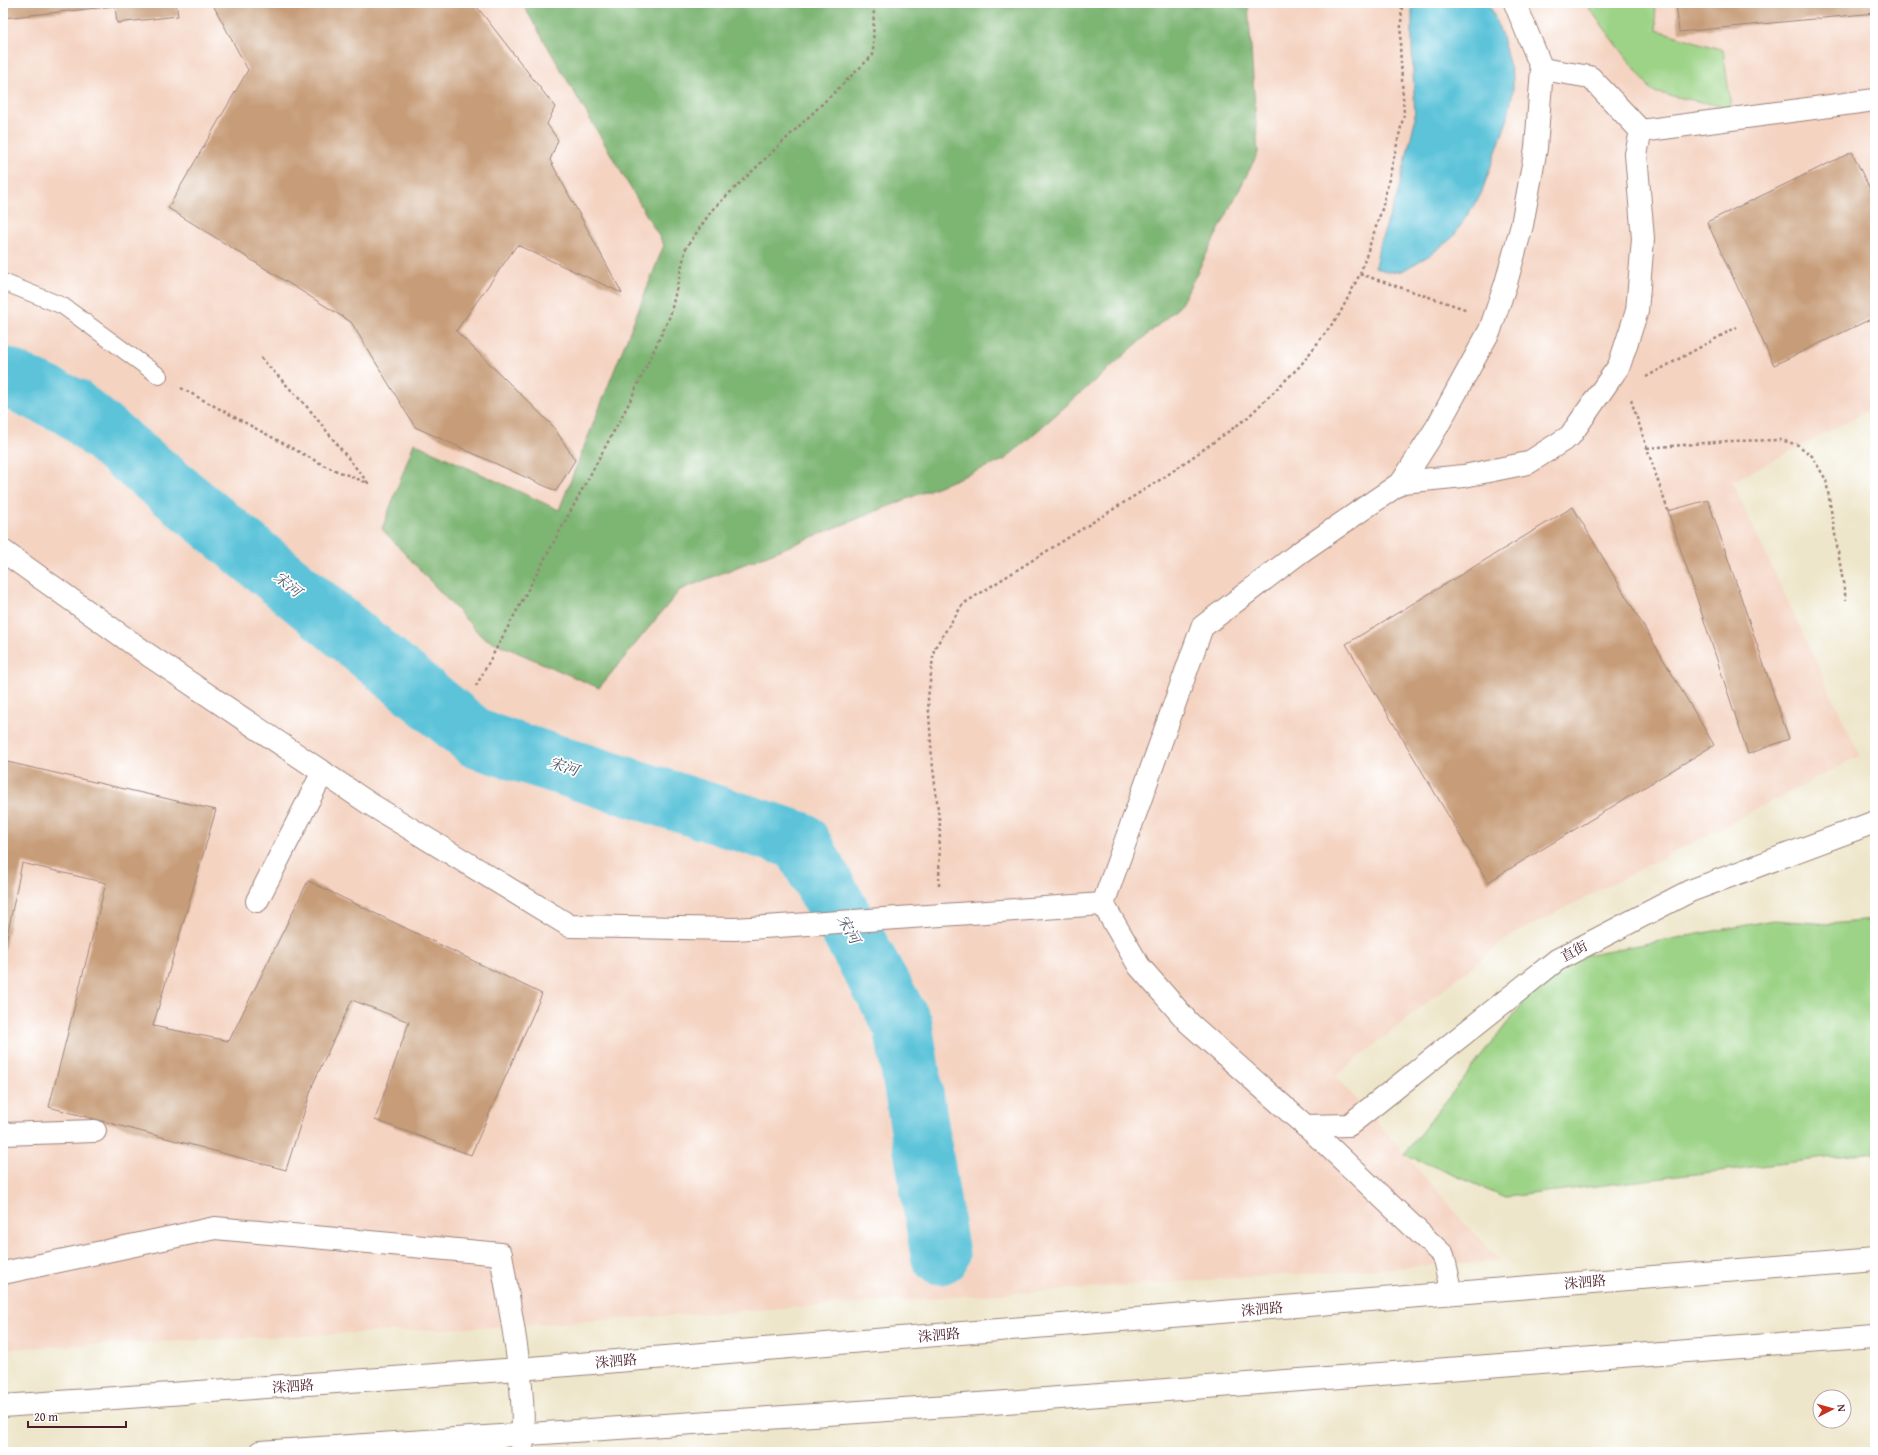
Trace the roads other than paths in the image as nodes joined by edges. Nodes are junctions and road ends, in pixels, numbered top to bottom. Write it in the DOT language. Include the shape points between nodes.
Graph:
graph roads {
  1 [pos="1515,3"];
  2 [pos="1542,69"];
  3 [pos="1875,100"];
  4 [pos="1641,131"];
  5 [pos="3,282"];
  6 [pos="159,376"];
  7 [pos="1402,482"];
  8 [pos="3,551"];
  9 [pos="323,772"];
  10 [pos="1875,822"];
  11 [pos="257,901"];
  12 [pos="1103,904"];
  13 [pos="1305,1126"];
  14 [pos="95,1131"];
  15 [pos="3,1134"];
  16 [pos="1875,1258"];
  17 [pos="3,1273"];
  18 [pos="1452,1293"];
  19 [pos="1875,1337"];
  20 [pos="518,1369"];
  21 [pos="3,1406"];
  22 [pos="523,1443"];
  23 [pos="260,1452"];
  1 -- 2 [label="street"];
  2 -- 4 [label="street" via="1590,77"];
  2 -- 7 [label="street" via="1536,148 1522,225 1506,283 1490,330 1437,428"];
  3 -- 4 [label="street"];
  4 -- 7 [label="street" via="1636,154 1643,239 1637,311 1619,366 1570,436 1528,463 1464,476"];
  5 -- 6 [label="lane" via="63,306"];
  7 -- 12 [label="street" via="1299,553 1202,627"];
  8 -- 9 [label="street" via="150,656"];
  9 -- 11 [label="street"];
  9 -- 12 [label="street" via="370,804 570,926 735,929"];
  10 -- 13 [label="street, 直街" via="1690,891 1557,960 1348,1125"];
  12 -- 13 [label="street" via="1139,966 1189,1023"];
  13 -- 18 [label="street" via="1443,1255"];
  14 -- 15 [label="street"];
  16 -- 18 [label="street, 洙泗路"];
  17 -- 20 [label="street" via="215,1228 501,1254"];
  18 -- 20 [label="street, 洙泗路"];
  19 -- 22 [label="street" via="993,1403"];
  20 -- 21 [label="street, 洙泗路"];
  20 -- 22 [label="street"];
  22 -- 23 [label="street"];
}
